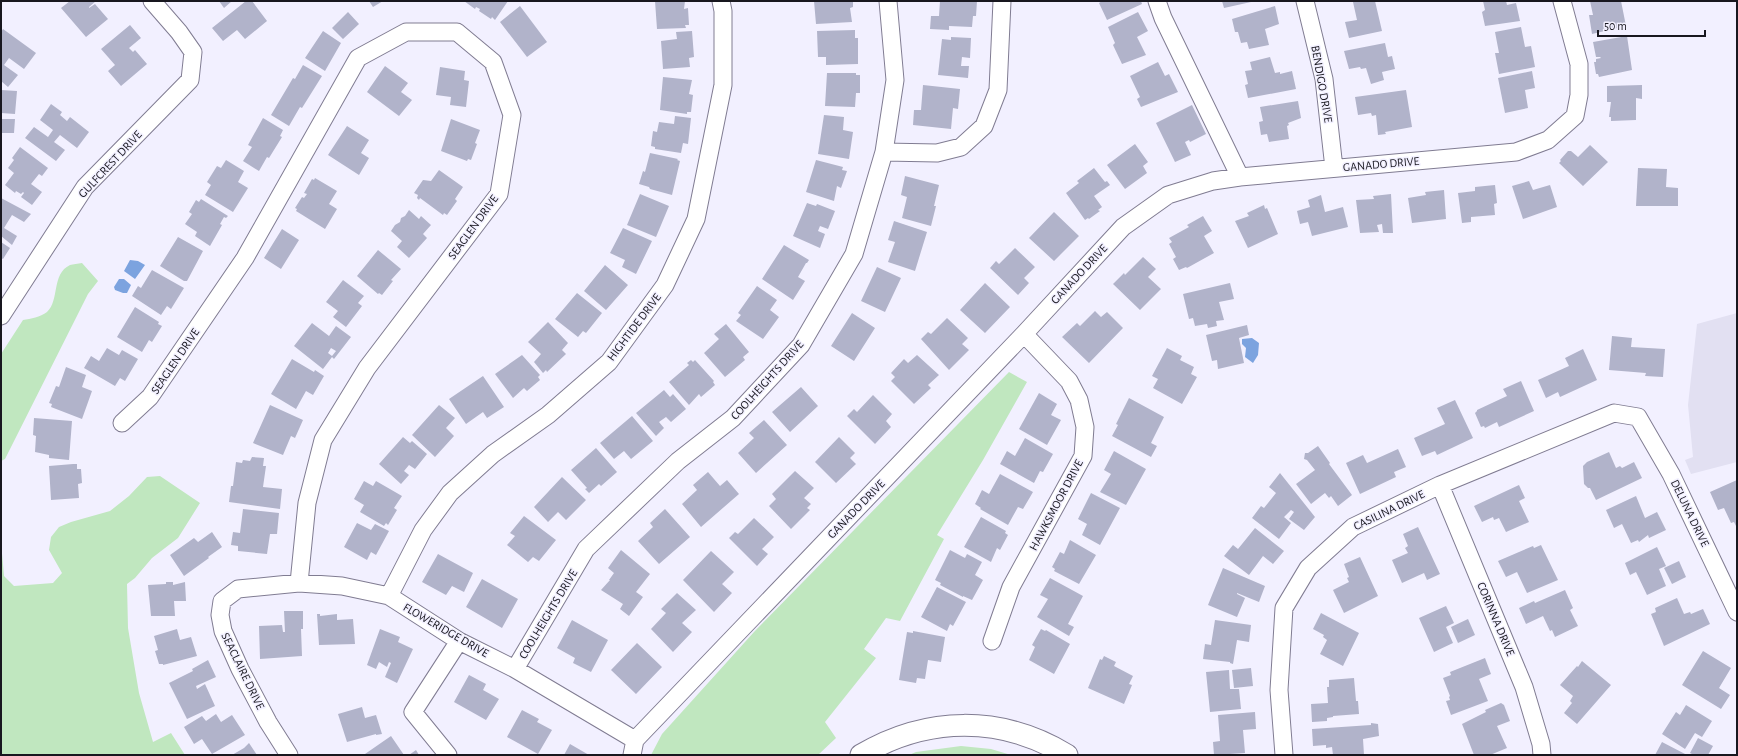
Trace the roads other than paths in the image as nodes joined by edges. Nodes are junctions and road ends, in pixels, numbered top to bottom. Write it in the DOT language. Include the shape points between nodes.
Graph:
graph roads {
  1 [pos="152,1"];
  2 [pos="721,1"];
  3 [pos="888,1"];
  4 [pos="1002,1"];
  5 [pos="1157,1"];
  6 [pos="1305,1"];
  7 [pos="1562,1"];
  8 [pos="884,152"];
  9 [pos="1334,168"];
  10 [pos="1240,176"];
  11 [pos="1,316"];
  12 [pos="1024,334"];
  13 [pos="1638,416"];
  14 [pos="122,423"];
  15 [pos="1440,485"];
  16 [pos="299,583"];
  17 [pos="238,589"];
  18 [pos="389,596"];
  19 [pos="1737,612"];
  20 [pos="459,641"];
  21 [pos="992,641"];
  22 [pos="515,669"];
  23 [pos="634,748"];
  24 [pos="289,755"];
  25 [pos="448,755"];
  26 [pos="861,755"];
  27 [pos="1067,755"];
  28 [pos="1284,755"];
  29 [pos="1542,755"];
  1 -- 11 [label="street, GULFCREST DRIVE" via="193,52 190,80 85,187"];
  2 -- 18 [label="street, HIGHTIDE DRIVE" via="723,85 696,219 665,285 609,362 548,415 494,454 450,493 423,530"];
  3 -- 8 [label="street, COOLHEIGHTS DRIVE" via="894,80"];
  4 -- 8 [label="street" via="998,90 984,126 960,147 937,153"];
  5 -- 10 [label="street"];
  6 -- 9 [label="street, BENDIGO DRIVE" via="1324,79"];
  7 -- 9 [label="street, GANADO DRIVE" via="1579,64 1579,95 1575,116 1548,140 1516,152"];
  8 -- 22 [label="street, COOLHEIGHTS DRIVE" via="854,254 801,345 733,418 678,461 586,549"];
  9 -- 10 [label="street, GANADO DRIVE"];
  10 -- 12 [label="street, GANADO DRIVE" via="1213,181 1168,195 1123,227"];
  12 -- 21 [label="street, HAWKSMOOR DRIVE" via="1069,382 1079,400 1085,427 1083,456 1011,587"];
  12 -- 23 [label="street, GANADO DRIVE"];
  13 -- 15 [label="street, CASILINA DRIVE" via="1614,413"];
  13 -- 19 [label="street, DELUNA DRIVE" via="1671,474"];
  14 -- 16 [label="street, SEAGLEN DRIVE" via="150,397 245,258 358,58 406,32 457,32 493,62 512,115 499,194 367,368 323,440 307,503"];
  15 -- 28 [label="street, CASILINA DRIVE" via="1353,526 1308,568 1284,608 1279,690"];
  15 -- 29 [label="street, CORINNA DRIVE" via="1524,687"];
  16 -- 17 [label="street, FLOWERIDGE DRIVE"];
  16 -- 18 [label="street, FLOWERIDGE DRIVE" via="342,586"];
  17 -- 24 [label="street, SEACLAIRE DRIVE" via="222,601 220,615 223,631 268,722"];
  18 -- 20 [label="street, FLOWERIDGE DRIVE"];
  20 -- 22 [label="street, FLOWERIDGE DRIVE"];
  20 -- 25 [label="street" via="413,712"];
  22 -- 23 [label="street, FLOWERIDGE DRIVE"];
  26 -- 27 [label="street" via="897,738 926,729 956,724 989,726 1021,733"];
}
